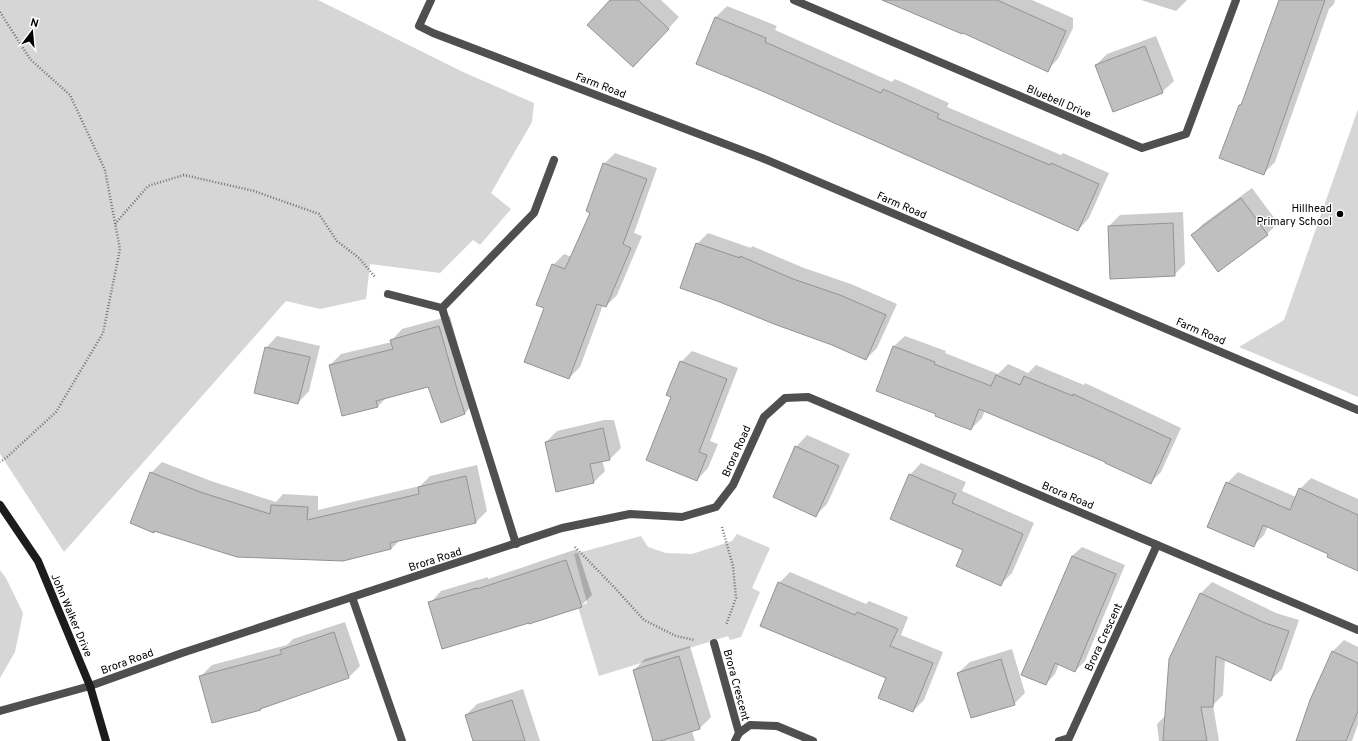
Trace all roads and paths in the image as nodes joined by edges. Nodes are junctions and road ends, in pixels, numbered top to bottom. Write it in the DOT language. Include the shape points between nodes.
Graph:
graph roads {
  1 [pos="431,0"];
  2 [pos="794,0"];
  3 [pos="1236,0"];
  4 [pos="0,12"];
  5 [pos="554,160"];
  6 [pos="115,224"];
  7 [pos="388,294"];
  8 [pos="442,308"];
  9 [pos="1358,410"];
  10 [pos="0,462"];
  11 [pos="0,505"];
  12 [pos="716,507"];
  13 [pos="562,528"];
  14 [pos="516,544"];
  15 [pos="1157,544"];
  16 [pos="352,597"];
  17 [pos="1358,630"];
  18 [pos="714,643"];
  19 [pos="90,686"];
  20 [pos="0,711"];
  21 [pos="739,733"];
  22 [pos="1069,740"];
  23 [pos="106,741"];
  24 [pos="402,741"];
  25 [pos="735,741"];
  26 [pos="813,741"];
  27 [pos="1059,741"];
  1 -- 9 [label="street, Farm Road" via="419,26 433,33 762,158"];
  2 -- 3 [label="street, Bluebell Drive" via="1142,148 1186,134"];
  4 -- 6 [label="path" via="30,58 70,95 105,170"];
  5 -- 8 [label="street" via="534,214"];
  6 -- 7 [label="path" via="148,186 184,175 254,190 319,214 337,241 359,258"];
  6 -- 10 [label="path" via="120,249 103,333 56,412"];
  7 -- 8 [label="street"];
  8 -- 14 [label="street"];
  11 -- 19 [label="street, John Walker Drive" via="38,561"];
  12 -- 13 [label="street, Brora Road" via="682,517 630,514"];
  12 -- 15 [label="street, Brora Road" via="733,485 764,417 785,398 808,397"];
  12 -- 18 [label="path" via="733,566 736,598 725,628"];
  13 -- 14 [label="street, Brora Road"];
  13 -- 18 [label="path" via="572,544 644,620 676,636"];
  14 -- 16 [label="street, Brora Road"];
  15 -- 17 [label="street, Brora Road"];
  15 -- 22 [label="street, Brora Crescent"];
  16 -- 19 [label="street, Brora Road"];
  16 -- 24 [label="street"];
  18 -- 21 [label="street, Brora Crescent"];
  19 -- 20 [label="street, Brora Road"];
  19 -- 23 [label="street, John Walker Drive"];
  21 -- 25 [label="street, Brora Crescent"];
  21 -- 26 [label="street, Brora Crescent" via="750,725 777,726"];
  22 -- 27 [label="street, Brora Crescent"];
}
